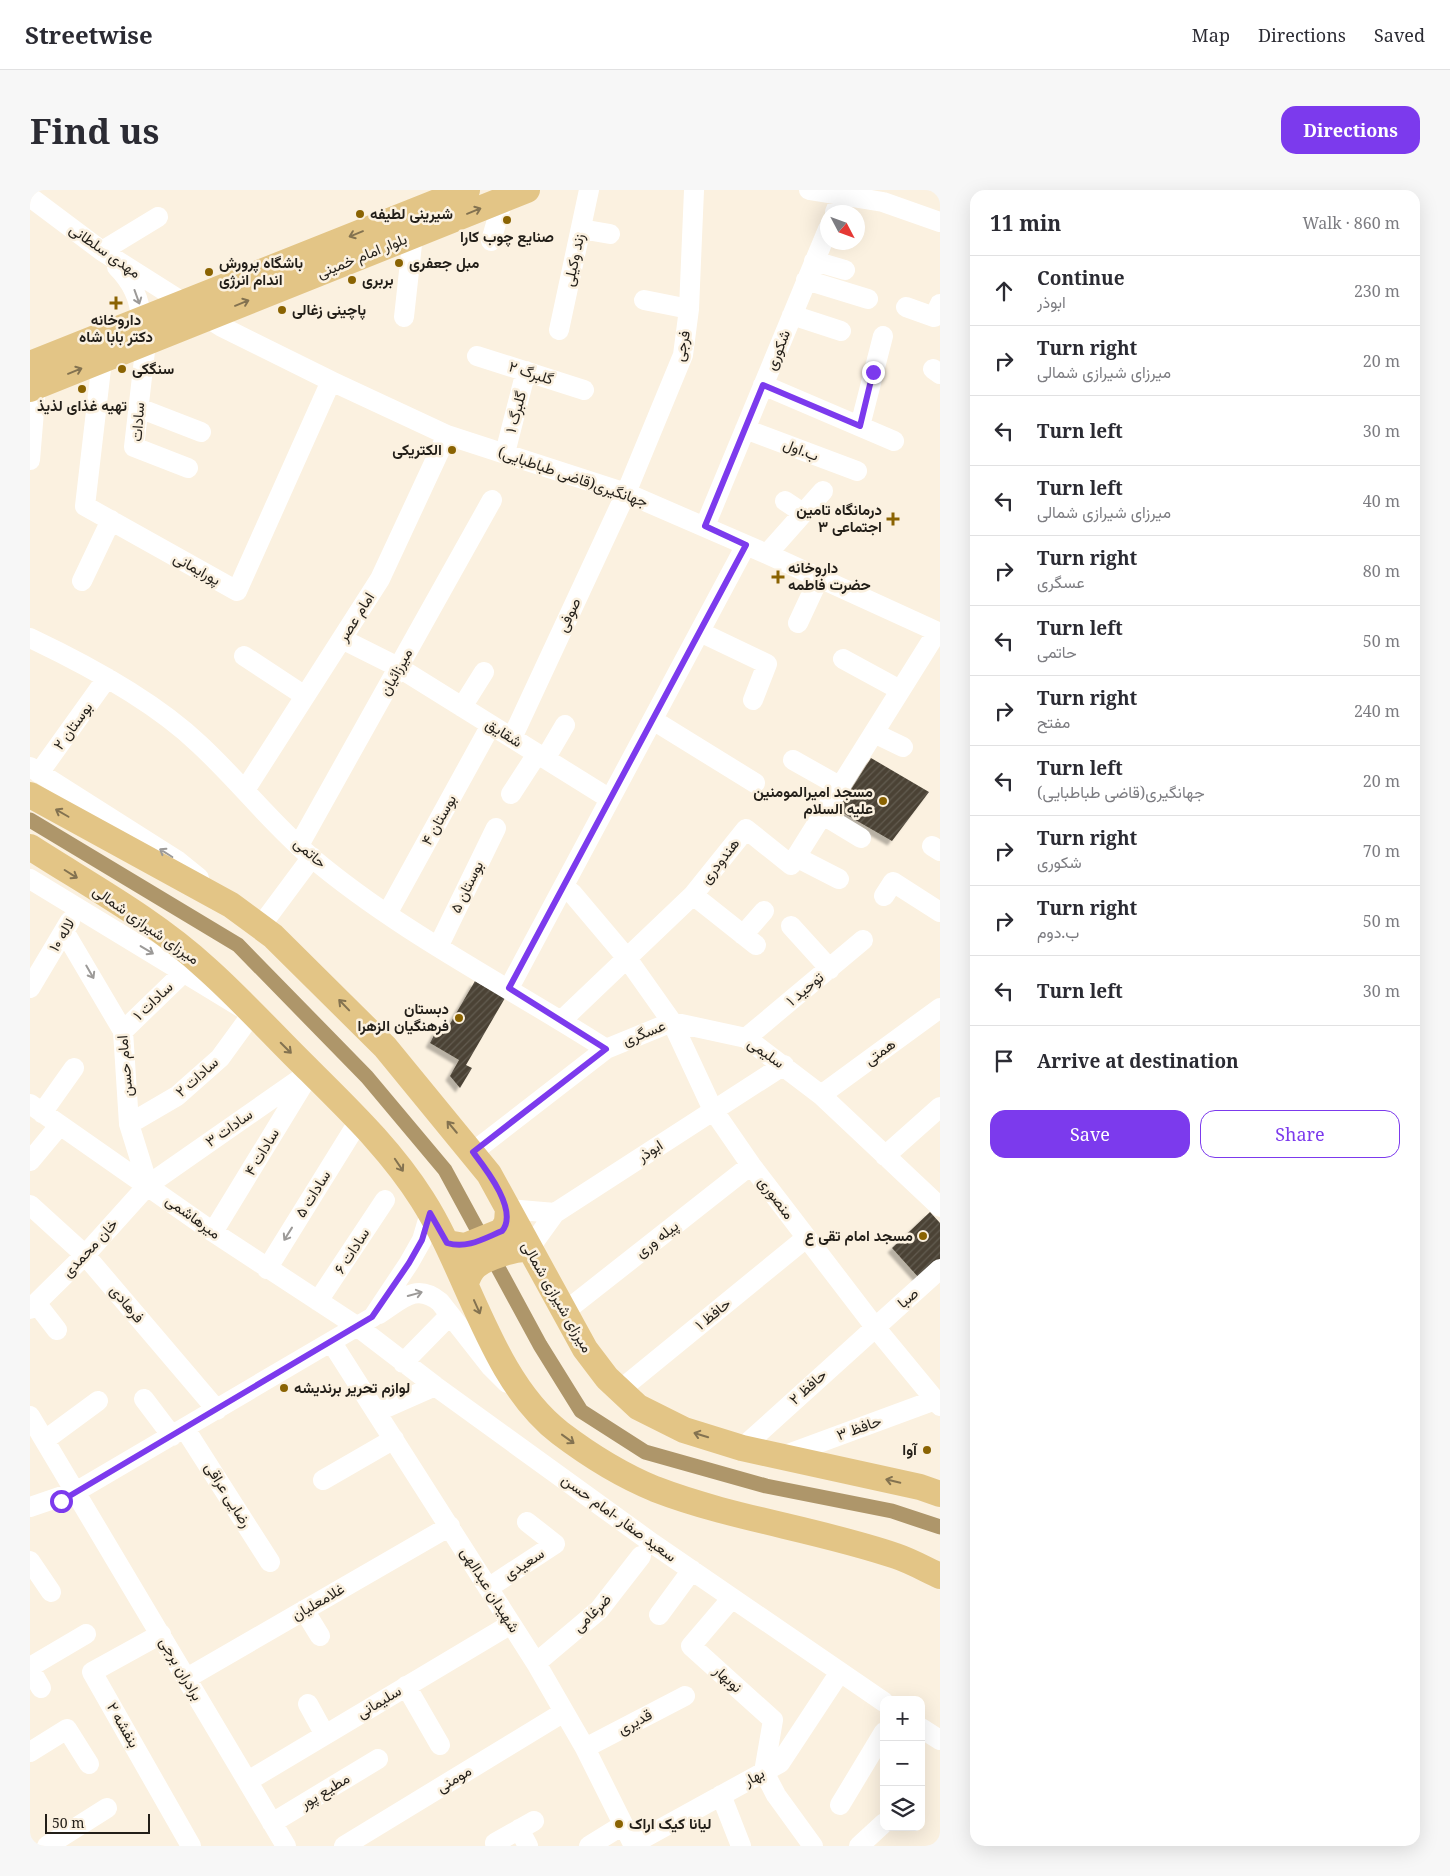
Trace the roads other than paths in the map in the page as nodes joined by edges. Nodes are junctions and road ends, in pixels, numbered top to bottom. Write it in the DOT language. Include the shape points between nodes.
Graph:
graph roads {
  1 [pos="466,190"];
  2 [pos="589,190"];
  3 [pos="694,190"];
  4 [pos="809,190"];
  5 [pos="515,195"];
  6 [pos="883,196"];
  7 [pos="30,197"];
  8 [pos="838,204"];
  9 [pos="158,217"];
  10 [pos="940,222"];
  11 [pos="412,224"];
  12 [pos="581,229"];
  13 [pos="610,234"];
  14 [pos="491,241"];
  15 [pos="820,247"];
  16 [pos="102,251"];
  17 [pos="814,261"];
  18 [pos="845,270"];
  19 [pos="806,280"];
  20 [pos="868,299"];
  21 [pos="644,300"];
  22 [pos="183,303"];
  23 [pos="940,304"];
  24 [pos="906,307"];
  25 [pos="689,309"];
  26 [pos="792,315"];
  27 [pos="404,317"];
  28 [pos="207,318"];
  29 [pos="836,324"];
  30 [pos="144,330"];
  31 [pos="559,330"];
  32 [pos="883,336"];
  33 [pos="477,356"];
  34 [pos="102,360"];
  35 [pos="526,371"];
  36 [pos="32,380"];
  37 [pos="331,381"];
  38 [pos="763,385"];
  39 [pos="584,390"];
  40 [pos="138,408"];
  41 [pos="860,426"];
  42 [pos="745,429"];
  43 [pos="201,432"];
  44 [pos="447,435"];
  45 [pos="894,441"];
  46 [pos="505,453"];
  47 [pos="30,460"];
  48 [pos="188,468"];
  49 [pos="857,472"];
  50 [pos="823,491"];
  51 [pos="626,493"];
  52 [pos="492,500"];
  53 [pos="785,501"];
  54 [pos="803,513"];
  55 [pos="111,520"];
  56 [pos="705,526"];
  57 [pos="746,545"];
  58 [pos="767,554"];
  59 [pos="819,578"];
  60 [pos="82,581"];
  61 [pos="798,623"];
  62 [pos="700,632"];
  63 [pos="938,633"];
  64 [pos="30,638"];
  65 [pos="342,639"];
  66 [pos="244,656"];
  67 [pos="843,659"];
  68 [pos="398,668"];
  69 [pos="484,672"];
  70 [pos="107,678"];
  71 [pos="900,690"];
  72 [pos="305,696"];
  73 [pos="753,700"];
  74 [pos="462,707"];
  75 [pos="653,720"];
  76 [pos="491,725"];
  77 [pos="565,725"];
  78 [pos="874,733"];
  79 [pos="512,738"];
  80 [pos="903,747"];
  81 [pos="541,756"];
  82 [pos="793,760"];
  83 [pos="33,778"];
  84 [pos="755,783"];
  85 [pos="840,787"];
  86 [pos="245,790"];
  87 [pos="511,794"];
  88 [pos="610,799"];
  89 [pos="823,815"];
  90 [pos="496,828"];
  91 [pos="861,838"];
  92 [pos="30,848"];
  93 [pos="305,851"];
  94 [pos="796,857"];
  95 [pos="30,879"];
  96 [pos="839,879"];
  97 [pos="572,893"];
  98 [pos="693,895"];
  99 [pos="884,896"];
  100 [pos="78,908"];
  101 [pos="764,911"];
  102 [pos="940,912"];
  103 [pos="388,914"];
  104 [pos="791,926"];
  105 [pos="260,927"];
  106 [pos="64,931"];
  107 [pos="863,940"];
  108 [pos="438,947"];
  109 [pos="626,957"];
  110 [pos="830,968"];
  111 [pos="184,972"];
  112 [pos="30,988"];
  113 [pos="509,988"];
  114 [pos="940,1008"];
  115 [pos="252,1014"];
  116 [pos="562,1020"];
  117 [pos="672,1022"];
  118 [pos="123,1030"];
  119 [pos="746,1038"];
  120 [pos="606,1049"];
  121 [pos="784,1065"];
  122 [pos="74,1068"];
  123 [pos="310,1072"];
  124 [pos="821,1095"];
  125 [pos="36,1108"];
  126 [pos="940,1108"];
  127 [pos="713,1110"];
  128 [pos="360,1119"];
  129 [pos="129,1124"];
  130 [pos="60,1125"];
  131 [pos="473,1152"];
  132 [pos="885,1156"];
  133 [pos="30,1161"];
  134 [pos="751,1165"];
  135 [pos="148,1185"];
  136 [pos="385,1200"];
  137 [pos="31,1207"];
  138 [pos="940,1207"];
  139 [pos="430,1213"];
  140 [pos="554,1213"];
  141 [pos="213,1232"];
  142 [pos="513,1235"];
  143 [pos="806,1238"];
  144 [pos="85,1255"];
  145 [pos="464,1259"];
  146 [pos="267,1269"];
  147 [pos="940,1269"];
  148 [pos="318,1301"];
  149 [pos="33,1306"];
  150 [pos="563,1313"];
  151 [pos="450,1315"];
  152 [pos="365,1322"];
  153 [pos="875,1327"];
  154 [pos="57,1330"];
  155 [pos="332,1343"];
  156 [pos="403,1363"];
  157 [pos="435,1386"];
  158 [pos="620,1390"];
  159 [pos="521,1394"];
  160 [pos="144,1399"];
  161 [pos="98,1401"];
  162 [pos="938,1403"];
  163 [pos="217,1410"];
  164 [pos="376,1412"];
  165 [pos="30,1416"];
  166 [pos="179,1432"];
  167 [pos="394,1439"];
  168 [pos="45,1440"];
  169 [pos="742,1448"];
  170 [pos="783,1456"];
  171 [pos="323,1480"];
  172 [pos="77,1491"];
  173 [pos="940,1494"];
  174 [pos="30,1507"];
  175 [pos="30,1521"];
  176 [pos="527,1522"];
  177 [pos="450,1526"];
  178 [pos="641,1556"];
  179 [pos="30,1561"];
  180 [pos="270,1562"];
  181 [pos="692,1570"];
  182 [pos="940,1576"];
  183 [pos="488,1588"];
  184 [pos="51,1592"];
  185 [pos="732,1598"];
  186 [pos="304,1610"];
  187 [pos="660,1615"];
  188 [pos="511,1624"];
  189 [pos="86,1634"];
  190 [pos="161,1634"];
  191 [pos="320,1636"];
  192 [pos="536,1663"];
  193 [pos="30,1668"];
  194 [pos="840,1672"];
  195 [pos="187,1678"];
  196 [pos="406,1686"];
  197 [pos="41,1688"];
  198 [pos="685,1696"];
  199 [pos="880,1699"];
  200 [pos="308,1704"];
  201 [pos="564,1712"];
  202 [pos="925,1731"];
  203 [pos="325,1735"];
  204 [pos="880,1739"];
  205 [pos="940,1740"];
  206 [pos="440,1745"];
  207 [pos="585,1748"];
  208 [pos="30,1752"];
  209 [pos="378,1759"];
  210 [pos="89,1764"];
  211 [pos="764,1772"];
  212 [pos="248,1781"];
  213 [pos="721,1795"];
  214 [pos="840,1805"];
  215 [pos="107,1808"];
  216 [pos="272,1823"];
  217 [pos="623,1825"];
  218 [pos="880,1826"];
  219 [pos="527,1832"];
  220 [pos="495,1843"];
  221 [pos="633,1845"];
  222 [pos="47,1846"];
  223 [pos="192,1846"];
  224 [pos="286,1846"];
  225 [pos="344,1846"];
  226 [pos="590,1846"];
  227 [pos="741,1846"];
  228 [pos="813,1846"];
  229 [pos="859,1846"];
  1 -- 11 [label="main road, بلوار امام خمینی"];
  2 -- 12 [label="street, زند وکیلی"];
  3 -- 25 [label="street, فرجی"];
  4 -- 8 [label="street"];
  11 -- 5 [label="main road, بلوار امام خمینی, one-way"];
  5 -- 14 [label="street"];
  6 -- 8 [label="street"];
  6 -- 10 [label="street"];
  7 -- 16 [label="street, مهدی سلطانی"];
  9 -- 16 [label="street"];
  11 -- 22 [label="main road, بلوار امام خمینی, one-way"];
  11 -- 27 [label="street"];
  28 -- 11 [label="main road, بلوار امام خمینی, one-way"];
  12 -- 13 [label="street"];
  12 -- 31 [label="street, زند وکیلی"];
  15 -- 17 [label="street, شکوری"];
  16 -- 22 [label="street, مهدی سلطانی"];
  16 -- 30 [label="street, سادات, one-way" via="131,283"];
  17 -- 18 [label="street"];
  17 -- 19 [label="street, شکوری"];
  19 -- 20 [label="street"];
  19 -- 26 [label="street, شکوری"];
  21 -- 25 [label="street"];
  22 -- 28 [label="street, مهدی سلطانی"];
  22 -- 30 [label="main road, بلوار امام خمینی"];
  23 -- 24 [label="street" via="934,317"];
  25 -- 51 [label="street, فرجی" via="683,355"];
  26 -- 29 [label="street"];
  26 -- 38 [label="street, شکوری"];
  28 -- 30 [label="main road, بلوار امام خمینی"];
  28 -- 37 [label="street, جهانگیری(قاضی طباطبایی)"];
  30 -- 34 [label="main road, بلوار امام خمینی"];
  30 -- 36 [label="main road, بلوار امام خمینی"];
  30 -- 40 [label="street, سادات"];
  32 -- 41 [label="street"];
  33 -- 35 [label="street, گلبرگ ۲"];
  36 -- 34 [label="main road, بلوار امام خمینی, one-way"];
  34 -- 55 [label="street, پورایمانی" via="85,506"];
  35 -- 39 [label="street, گلبرگ ۲"];
  35 -- 46 [label="street, گلبرگ ۱"];
  36 -- 47 [label="street"];
  37 -- 44 [label="street, جهانگیری(قاضی طباطبایی)"];
  37 -- 55 [label="street, پورایمانی" via="236,591"];
  38 -- 41 [label="street"];
  38 -- 42 [label="street, شکوری"];
  40 -- 43 [label="street"];
  40 -- 48 [label="street, سادات" via="134,447"];
  41 -- 45 [label="street"];
  42 -- 49 [label="street, ب.اول"];
  42 -- 56 [label="street, شکوری"];
  44 -- 46 [label="street, جهانگیری(قاضی طباطبایی)"];
  44 -- 65 [label="street, امام عصر" via="380,579"];
  46 -- 51 [label="street, جهانگیری(قاضی طباطبایی)"];
  50 -- 54 [label="street"];
  51 -- 56 [label="street, جهانگیری(قاضی طباطبایی)"];
  51 -- 79 [label="street, صوفی"];
  52 -- 68 [label="street, میرزائیان"];
  53 -- 54 [label="street"];
  54 -- 58 [label="street"];
  55 -- 60 [label="street"];
  56 -- 57 [label="street, جهانگیری(قاضی طباطبایی)"];
  57 -- 58 [label="street, جهانگیری(قاضی طباطبایی)"];
  57 -- 62 [label="street"];
  58 -- 59 [label="street, جهانگیری(قاضی طباطبایی)"];
  59 -- 61 [label="street"];
  59 -- 63 [label="street, جهانگیری(قاضی طباطبایی)"];
  62 -- 73 [label="street" via="767,664"];
  62 -- 75 [label="street"];
  63 -- 71 [label="street"];
  64 -- 70 [label="street, حاتمی"];
  65 -- 68 [label="street, شقایق"];
  65 -- 72 [label="street, امام عصر"];
  66 -- 72 [label="street"];
  67 -- 71 [label="street"];
  68 -- 74 [label="street, شقایق"];
  68 -- 93 [label="street, میرزائیان"];
  69 -- 74 [label="street"];
  70 -- 83 [label="street, بوستان ۲"];
  70 -- 86 [label="street, حاتمی" via="174,723"];
  71 -- 78 [label="street"];
  72 -- 86 [label="street, امام عصر"];
  74 -- 76 [label="street, شقایق"];
  75 -- 84 [label="street"];
  75 -- 88 [label="street"];
  76 -- 79 [label="street, شقایق"];
  76 -- 103 [label="street, بوستان ۴"];
  77 -- 81 [label="street"];
  78 -- 80 [label="street"];
  78 -- 85 [label="street"];
  79 -- 81 [label="street, شقایق"];
  81 -- 87 [label="street"];
  81 -- 88 [label="street, شقایق"];
  82 -- 85 [label="street"];
  105 -- 83 [label="main road, میرزای شیرازی شمالی, one-way"];
  85 -- 89 [label="street"];
  86 -- 93 [label="street, حاتمی"];
  88 -- 113 [label="street"];
  89 -- 91 [label="street"];
  89 -- 94 [label="street"];
  90 -- 108 [label="street, بوستان ۵"];
  92 -- 115 [label="main road, میرزای شیرازی شمالی, one-way" via="140,917 206,967"];
  93 -- 103 [label="street, حاتمی"];
  93 -- 105 [label="street, میرزائیان"];
  94 -- 96 [label="street"];
  94 -- 98 [label="street, هندودری" via="791,865 746,828"];
  95 -- 100 [label="street, میرزای شیرازی شمالی"];
  97 -- 109 [label="street"];
  98 -- 101 [label="street" via="750,940"];
  98 -- 109 [label="street, هندودری"];
  99 -- 102 [label="street" via="893,882"];
  100 -- 106 [label="street, لاله ۱۰"];
  100 -- 111 [label="street, میرزای شیرازی شمالی, one-way"];
  103 -- 108 [label="street, حاتمی"];
  104 -- 110 [label="street" via="805,953"];
  131 -- 105 [label="main road, میرزای شیرازی شمالی, one-way" via="385,1047 330,990"];
  106 -- 112 [label="street, لاله ۱۰"];
  106 -- 118 [label="street, امام حسن, one-way"];
  107 -- 110 [label="street, توحید ۱"];
  108 -- 113 [label="street, حاتمی"];
  109 -- 116 [label="street, هندودری"];
  109 -- 117 [label="street"];
  110 -- 119 [label="street, توحید ۱"];
  111 -- 115 [label="street, میرزای شیرازی شمالی"];
  111 -- 118 [label="street, سادات ۱"];
  113 -- 116 [label="street, حاتمی"];
  114 -- 124 [label="street, همتی"];
  115 -- 123 [label="main road, میرزای شیرازی شمالی, one-way"];
  115 -- 129 [label="street, سادات ۲" via="220,1058 177,1096"];
  116 -- 120 [label="street, حاتمی"];
  117 -- 119 [label="street, سلیمی"];
  117 -- 120 [label="street, عسگری"];
  117 -- 127 [label="street, منصوری"];
  118 -- 129 [label="street, امام حسن"];
  119 -- 121 [label="street, سلیمی"];
  120 -- 131 [label="street, عسگری"];
  121 -- 124 [label="street, سلیمی"];
  121 -- 127 [label="street, ابوذر"];
  122 -- 125 [label="street"];
  123 -- 128 [label="main road, میرزای شیرازی شمالی"];
  123 -- 135 [label="street, سادات ۳"];
  123 -- 141 [label="street, سادات ۴"];
  124 -- 132 [label="street, سلیمی"];
  125 -- 130 [label="street, میرهاشمی"];
  126 -- 132 [label="street"];
  127 -- 134 [label="street, منصوری"];
  127 -- 140 [label="street, ابوذر"];
  128 -- 139 [label="main road, میرزای شیرازی شمالی, one-way" via="394,1158"];
  128 -- 146 [label="street, سادات ۵, one-way"];
  129 -- 135 [label="street, امام حسن"];
  130 -- 133 [label="street"];
  130 -- 135 [label="street, میرهاشمی"];
  131 -- 142 [label="main road, میرزای شیرازی شمالی" via="489,1174"];
  132 -- 138 [label="street, سلیمی"];
  134 -- 143 [label="street, منصوری"];
  134 -- 150 [label="street, پیله وری"];
  135 -- 141 [label="street, میرهاشمی"];
  135 -- 144 [label="street, خان محمدی"];
  136 -- 148 [label="street, سادات ۶"];
  137 -- 144 [label="street, فرهادی"];
  139 -- 145 [label="main road, میرزای شیرازی شمالی"];
  139 -- 152 [label="street" via="422,1240 409,1263"];
  140 -- 142 [label="street, ابوذر"];
  140 -- 142 [label="street"];
  141 -- 146 [label="street, میرهاشمی"];
  142 -- 145 [label="main road"];
  142 -- 150 [label="main road, میرزای شیرازی شمالی"];
  143 -- 153 [label="street, منصوری"];
  143 -- 158 [label="street, حافظ ۱"];
  144 -- 149 [label="street, خان محمدی"];
  144 -- 163 [label="street, فرهادی"];
  145 -- 159 [label="main road, میرزای شیرازی شمالی, one-way" via="489,1335"];
  146 -- 148 [label="street, میرهاشمی"];
  147 -- 153 [label="street, صبا"];
  148 -- 152 [label="street, میرهاشمی"];
  149 -- 154 [label="street"];
  150 -- 158 [label="main road, میرزای شیرازی شمالی" via="585,1349"];
  152 -- 151 [label="street, one-way" via="414,1292 423,1292 436,1299"];
  151 -- 156 [label="street"];
  151 -- 159 [label="street" via="497,1374"];
  152 -- 155 [label="street"];
  152 -- 156 [label="street, سعید صفار -امام حسن"];
  153 -- 162 [label="street, منصوری"];
  153 -- 169 [label="street, حافظ ۲"];
  155 -- 163 [label="street"];
  155 -- 164 [label="street, شهیدان عبدالهی"];
  156 -- 157 [label="street, سعید صفار -امام حسن"];
  157 -- 164 [label="street"];
  157 -- 181 [label="street, سعید صفار -امام حسن"];
  169 -- 158 [label="main road, میرزای شیرازی شمالی, one-way" via="684,1430 638,1407"];
  159 -- 182 [label="main road, میرزای شیرازی شمالی, one-way" via="557,1431 598,1460 653,1488 711,1508 896,1556"];
  160 -- 166 [label="street, رضایی عراقی"];
  161 -- 168 [label="street"];
  162 -- 170 [label="street, حافظ ۳"];
  163 -- 166 [label="street"];
  164 -- 167 [label="street, شهیدان عبدالهی"];
  165 -- 168 [label="street"];
  166 -- 172 [label="street"];
  166 -- 180 [label="street, رضایی عراقی"];
  167 -- 171 [label="street"];
  167 -- 177 [label="street, شهیدان عبدالهی"];
  168 -- 172 [label="street"];
  169 -- 170 [label="main road, میرزای شیرازی شمالی"];
  173 -- 170 [label="main road, میرزای شیرازی شمالی, one-way"];
  172 -- 174 [label="street"];
  172 -- 175 [label="street"];
  172 -- 190 [label="street, برادران برجی"];
  176 -- 183 [label="street, سعیدی" via="555,1544"];
  177 -- 183 [label="street, شهیدان عبدالهی"];
  177 -- 186 [label="street, غلامعلیان"];
  178 -- 192 [label="street, ضرغامی" via="599,1610"];
  179 -- 184 [label="street"];
  181 -- 185 [label="street, سعید صفار -امام حسن"];
  181 -- 187 [label="street"];
  183 -- 188 [label="street, شهیدان عبدالهی"];
  185 -- 194 [label="street, سعید صفار -امام حسن"];
  185 -- 211 [label="street, نوبهار" via="691,1646 773,1720"];
  186 -- 191 [label="street"];
  186 -- 195 [label="street, غلامعلیان"];
  188 -- 192 [label="street, شهیدان عبدالهی"];
  188 -- 196 [label="street, سلیمانی"];
  189 -- 193 [label="street"];
  190 -- 195 [label="street, برادران برجی"];
  190 -- 223 [label="street, بنفشه ۲" via="92,1672"];
  192 -- 201 [label="street, شهیدان عبدالهی"];
  193 -- 197 [label="street"];
  194 -- 199 [label="street, سعید صفار -امام حسن"];
  194 -- 211 [label="street, بهار" via="780,1763"];
  195 -- 212 [label="street, برادران برجی"];
  196 -- 203 [label="street, سلیمانی"];
  196 -- 206 [label="street"];
  198 -- 207 [label="street, قدیری"];
  200 -- 203 [label="street"];
  201 -- 207 [label="street, شهیدان عبدالهی"];
  201 -- 225 [label="street, مومنی"];
  202 -- 205 [label="street"];
  203 -- 212 [label="street, سلیمانی"];
  204 -- 214 [label="street"];
  207 -- 217 [label="street, شهیدان عبدالهی"];
  208 -- 210 [label="street" via="67,1729"];
  209 -- 216 [label="street, مطیع پور"];
  211 -- 213 [label="street, بهار"];
  211 -- 228 [label="street" via="776,1796"];
  212 -- 216 [label="street, برادران برجی"];
  213 -- 221 [label="street, بهار"];
  213 -- 227 [label="street"];
  215 -- 222 [label="street"];
  216 -- 224 [label="street, برادران برجی"];
  217 -- 221 [label="street, شهیدان عبدالهی"];
  217 -- 226 [label="street"];
  218 -- 229 [label="street"];
  219 -- 220 [label="street"];
}
